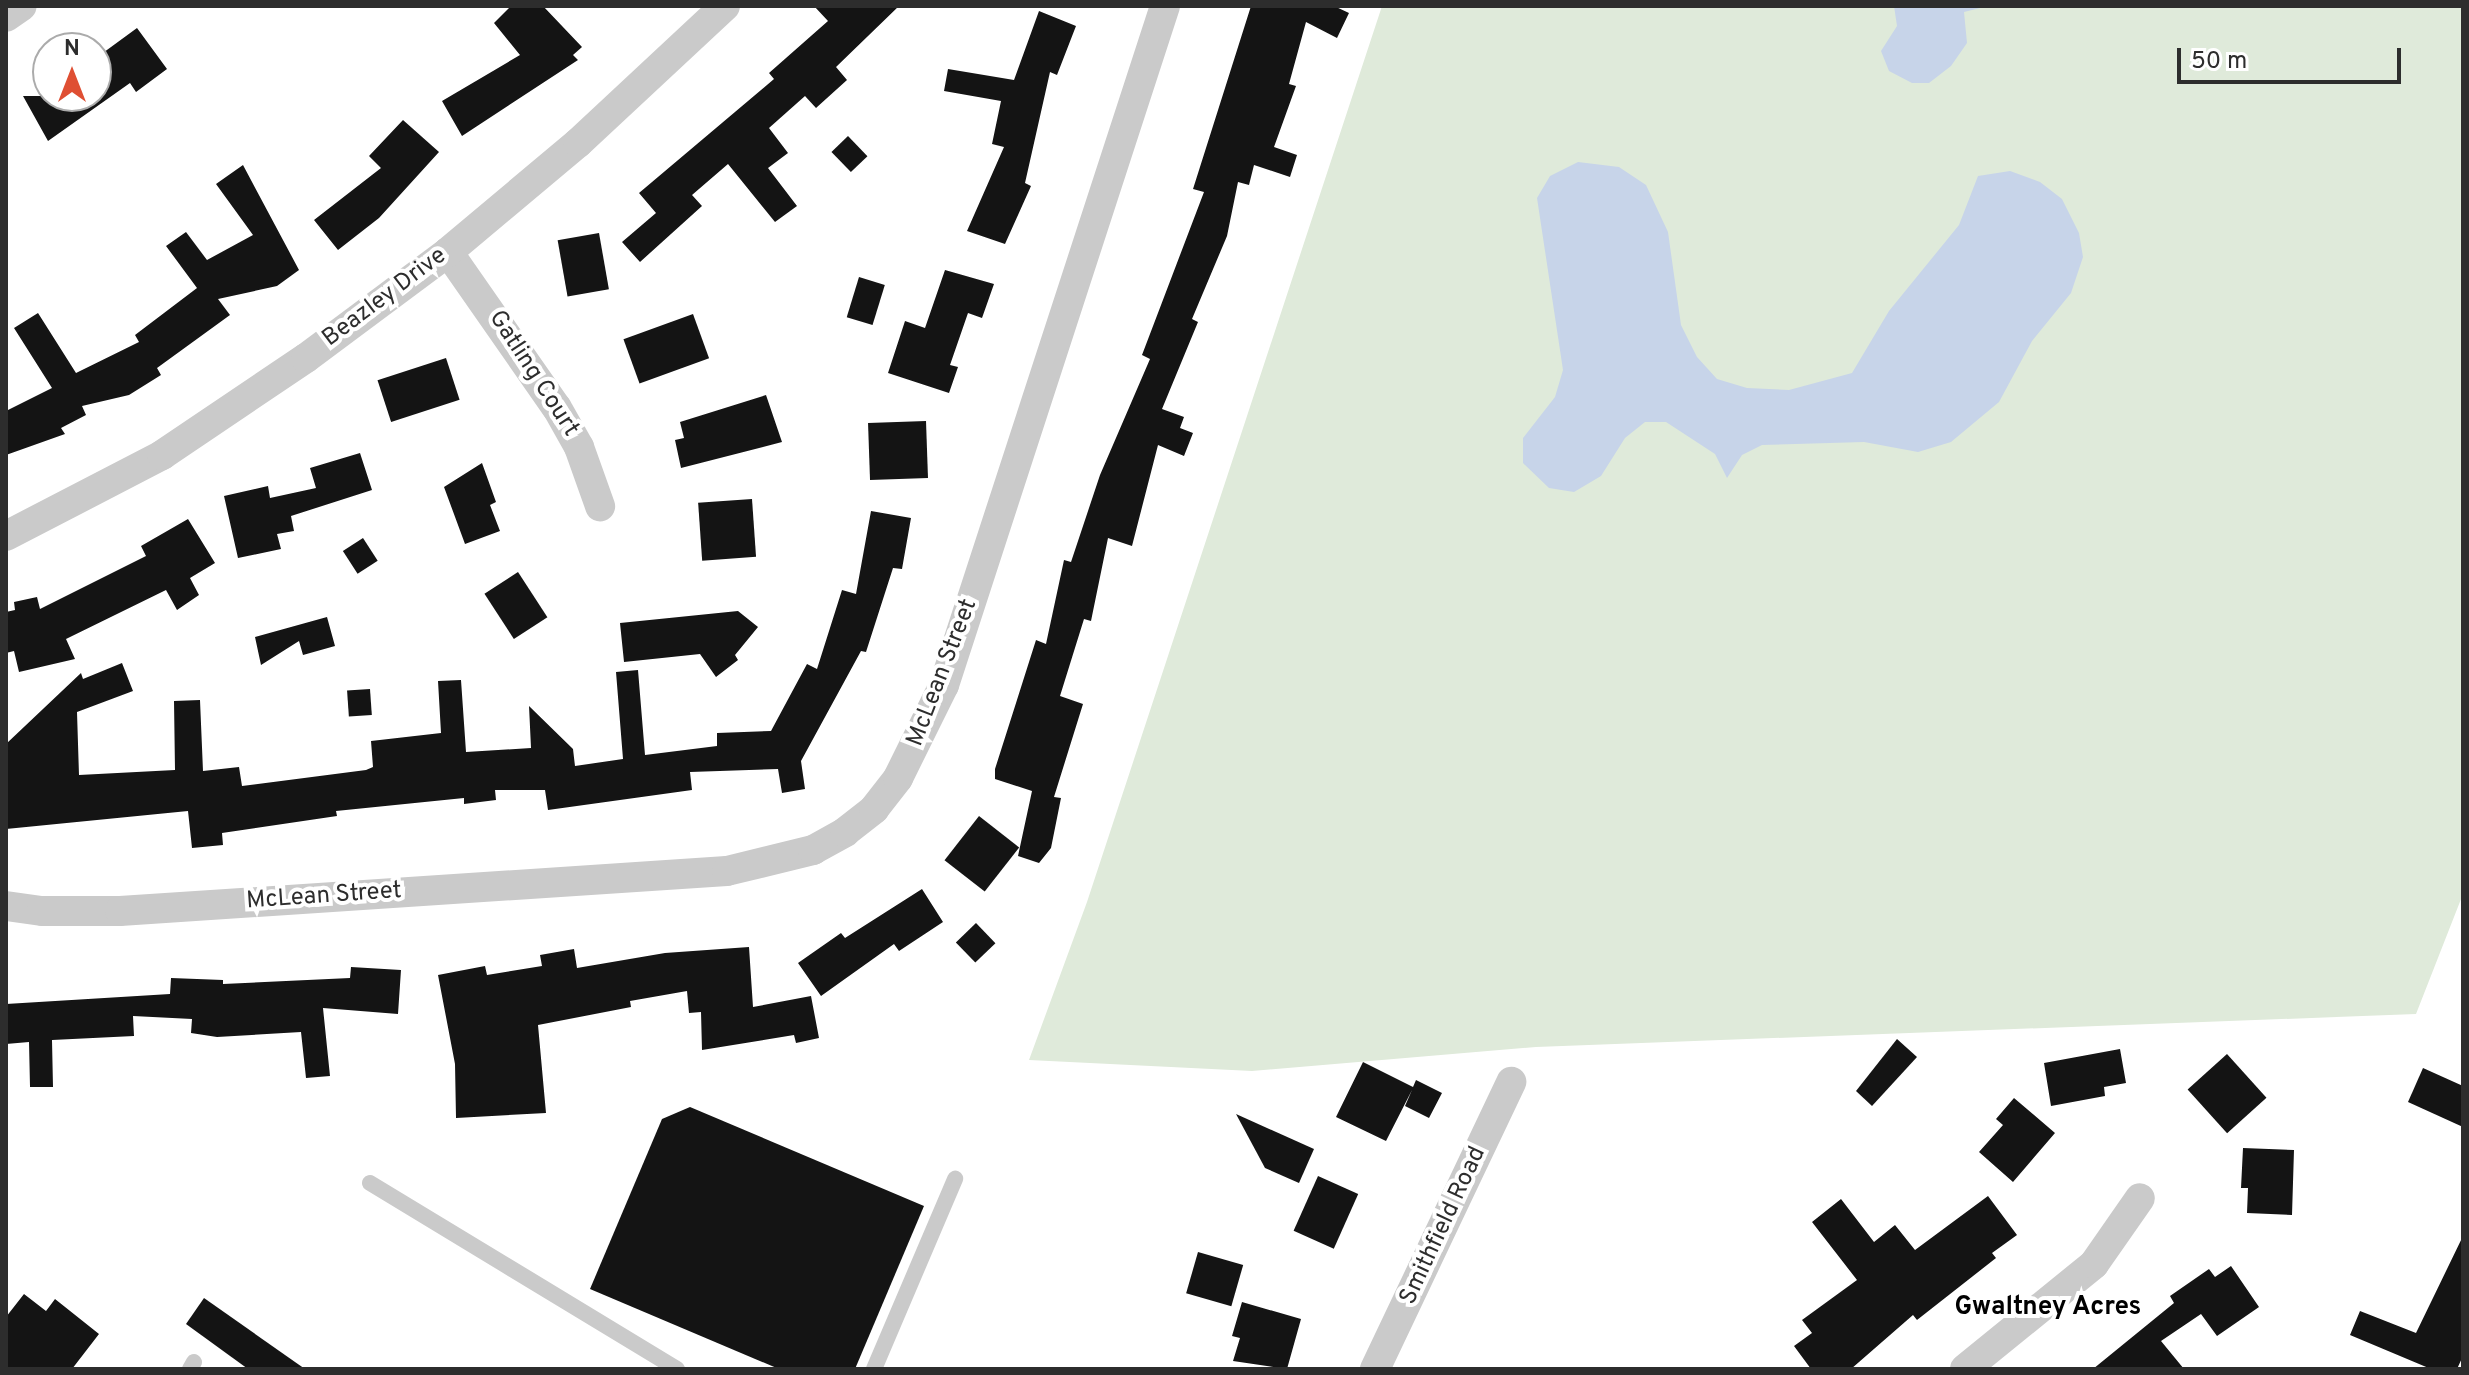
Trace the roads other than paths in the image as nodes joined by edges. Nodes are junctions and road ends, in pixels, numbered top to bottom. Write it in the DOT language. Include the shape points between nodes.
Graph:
graph roads {
  1 [pos="22,6"];
  2 [pos="725,6"];
  3 [pos="1165,6"];
  4 [pos="6,17"];
  5 [pos="448,252"];
  6 [pos="600,506"];
  7 [pos="6,536"];
  8 [pos="6,906"];
  9 [pos="1511,1082"];
  10 [pos="955,1179"];
  11 [pos="370,1183"];
  12 [pos="2140,1198"];
  13 [pos="677,1369"];
  14 [pos="874,1369"];
  15 [pos="1375,1369"];
  16 [pos="1965,1369"];
  1 -- 4 [label="street"];
  2 -- 5 [label="street, Beazley Drive" via="578,143"];
  3 -- 8 [label="street, McLean Street" via="944,685 898,778 874,809 845,832 790,858 727,871 120,911"];
  5 -- 6 [label="street, Gatling Court" via="557,408 579,447"];
  5 -- 7 [label="street, Beazley Drive" via="306,358 162,455"];
  9 -- 15 [label="street, Smithfield Road"];
  10 -- 14 [label="lane"];
  11 -- 13 [label="lane"];
  12 -- 16 [label="street" via="2094,1264"];
}
